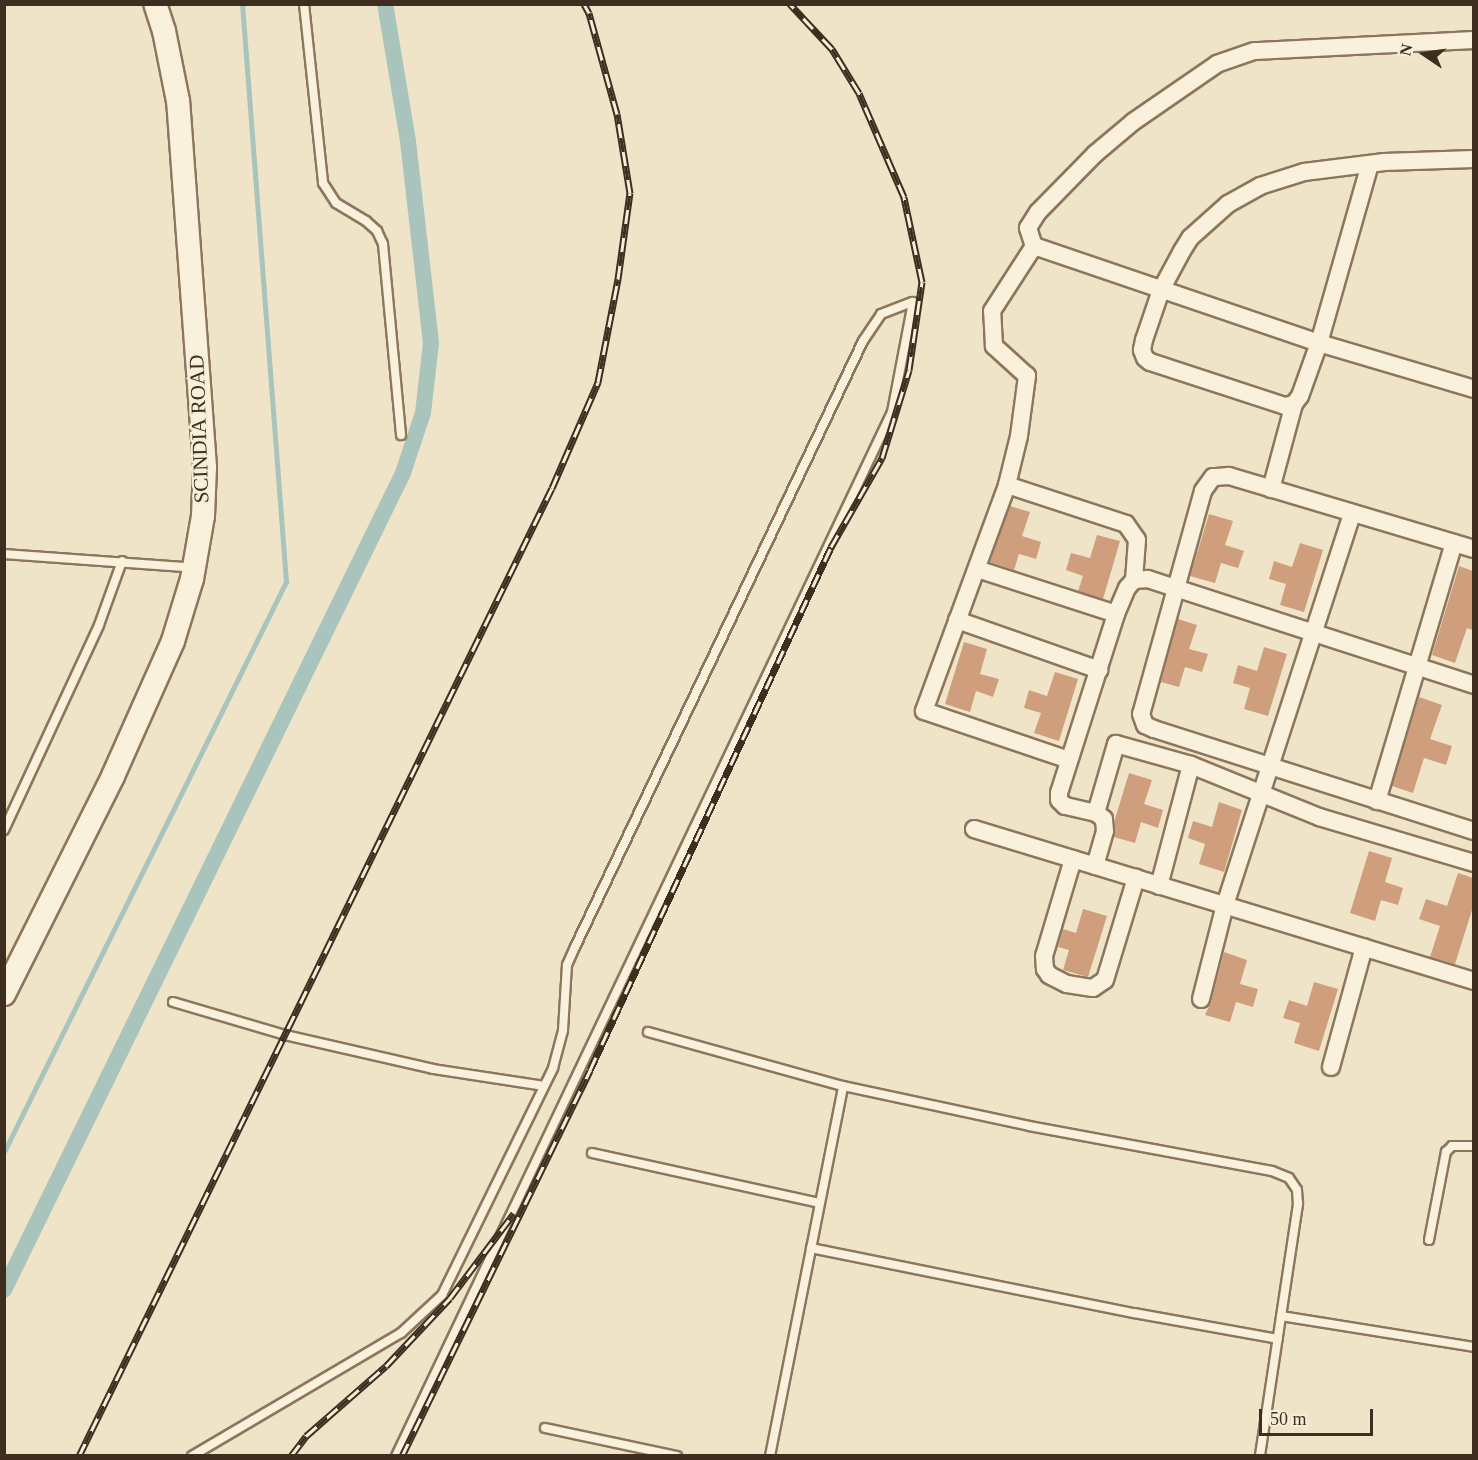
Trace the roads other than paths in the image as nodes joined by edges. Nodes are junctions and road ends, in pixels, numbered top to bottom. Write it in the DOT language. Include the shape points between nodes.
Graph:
graph roads {
  1 [pos="146,4"];
  2 [pos="155,4"];
  3 [pos="304,4"];
  4 [pos="1473,40"];
  5 [pos="1473,159"];
  6 [pos="1370,164"];
  7 [pos="1034,246"];
  8 [pos="1161,290"];
  9 [pos="1319,343"];
  10 [pos="1473,389"];
  11 [pos="1294,404"];
  12 [pos="401,435"];
  13 [pos="1007,485"];
  14 [pos="1271,489"];
  15 [pos="1352,513"];
  16 [pos="1454,543"];
  17 [pos="1473,549"];
  18 [pos="4,554"];
  19 [pos="122,561"];
  20 [pos="183,567"];
  21 [pos="977,569"];
  22 [pos="1134,579"];
  23 [pos="1177,589"];
  24 [pos="1116,614"];
  25 [pos="957,620"];
  26 [pos="1314,632"];
  27 [pos="1418,666"];
  28 [pos="1099,670"];
  29 [pos="1473,684"];
  30 [pos="1069,760"];
  31 [pos="1191,765"];
  32 [pos="1270,768"];
  33 [pos="1260,793"];
  34 [pos="1377,801"];
  35 [pos="1096,813"];
  36 [pos="974,829"];
  37 [pos="4,830"];
  38 [pos="1473,831"];
  39 [pos="1073,859"];
  40 [pos="1473,863"];
  41 [pos="1095,866"];
  42 [pos="1136,878"];
  43 [pos="1159,886"];
  44 [pos="1225,904"];
  45 [pos="1364,947"];
  46 [pos="4,969"];
  47 [pos="1472,977"];
  48 [pos="4,994"];
  49 [pos="1201,999"];
  50 [pos="173,1002"];
  51 [pos="648,1032"];
  52 [pos="1331,1067"];
  53 [pos="544,1086"];
  54 [pos="843,1086"];
  55 [pos="1473,1146"];
  56 [pos="592,1153"];
  57 [pos="819,1203"];
  58 [pos="1429,1240"];
  59 [pos="811,1248"];
  60 [pos="1281,1316"];
  61 [pos="1278,1339"];
  62 [pos="1473,1347"];
  63 [pos="545,1428"];
  64 [pos="192,1455"];
  65 [pos="396,1455"];
  66 [pos="677,1455"];
  67 [pos="770,1455"];
  68 [pos="1260,1455"];
  1 -- 20 [label="main road" via="165,92 190,390 195,492"];
  2 -- 48 [label="main road, SCINDIA ROAD" via="178,101 205,468 203,516 192,579 173,641 113,776"];
  3 -- 12 [label="lane" via="323,183 336,203 377,231 383,244"];
  4 -- 7 [label="street" via="1254,51 1217,64 1133,122 1089,160 1038,212 1028,228"];
  5 -- 6 [label="street"];
  6 -- 8 [label="street" via="1282,178 1228,204 1190,238"];
  6 -- 9 [label="street"];
  7 -- 8 [label="street"];
  7 -- 13 [label="street" via="992,311 994,346 1027,376"];
  8 -- 9 [label="street"];
  8 -- 11 [label="street" via="1144,340 1145,358 1284,406"];
  9 -- 10 [label="street"];
  9 -- 11 [label="street"];
  11 -- 14 [label="street"];
  13 -- 21 [label="street"];
  13 -- 22 [label="street" via="1126,524 1137,540"];
  14 -- 15 [label="street"];
  14 -- 23 [label="street" via="1220,475 1207,483"];
  15 -- 16 [label="street"];
  15 -- 26 [label="street"];
  16 -- 17 [label="street"];
  16 -- 27 [label="street"];
  18 -- 19 [label="lane"];
  19 -- 20 [label="lane"];
  19 -- 37 [label="lane" via="99,625"];
  20 -- 46 [label="main road" via="166,632 125,726"];
  21 -- 24 [label="street"];
  21 -- 25 [label="street"];
  22 -- 23 [label="street" via="1148,579"];
  22 -- 24 [label="street"];
  23 -- 26 [label="street"];
  23 -- 32 [label="street" via="1141,714 1145,725"];
  24 -- 28 [label="street"];
  25 -- 28 [label="street"];
  25 -- 30 [label="street" via="924,711"];
  26 -- 27 [label="street"];
  26 -- 32 [label="street"];
  27 -- 29 [label="street"];
  27 -- 34 [label="street"];
  28 -- 30 [label="street"];
  30 -- 35 [label="street" via="1059,800 1065,807"];
  31 -- 33 [label="street"];
  31 -- 35 [label="street" via="1116,744"];
  31 -- 43 [label="street"];
  32 -- 33 [label="street"];
  32 -- 34 [label="street"];
  33 -- 40 [label="street" via="1319,817"];
  33 -- 44 [label="street"];
  34 -- 38 [label="street"];
  35 -- 41 [label="street" via="1104,819 1106,831"];
  36 -- 39 [label="street"];
  39 -- 41 [label="street"];
  39 -- 42 [label="street" via="1044,956 1049,975 1067,984 1094,988 1105,980"];
  41 -- 42 [label="street"];
  42 -- 43 [label="street"];
  43 -- 44 [label="street"];
  44 -- 45 [label="street"];
  44 -- 49 [label="street"];
  45 -- 47 [label="street"];
  45 -- 52 [label="street"];
  50 -- 53 [label="lane" via="285,1035 422,1066"];
  51 -- 54 [label="lane"];
  53 -- 64 [label="lane" via="442,1295 422,1316 401,1333"];
  53 -- 65 [label="lane" via="560,1047 567,966 575,947 863,341 881,314 913,302 892,412"];
  54 -- 57 [label="lane"];
  54 -- 60 [label="lane" via="1029,1126 1272,1171 1289,1178 1297,1190 1298,1204"];
  55 -- 58 [label="lane" via="1452,1146 1446,1152"];
  56 -- 57 [label="lane"];
  57 -- 59 [label="lane"];
  59 -- 61 [label="lane"];
  59 -- 67 [label="lane"];
  60 -- 61 [label="lane"];
  60 -- 62 [label="lane"];
  61 -- 68 [label="lane"];
  63 -- 66 [label="lane"];
}
